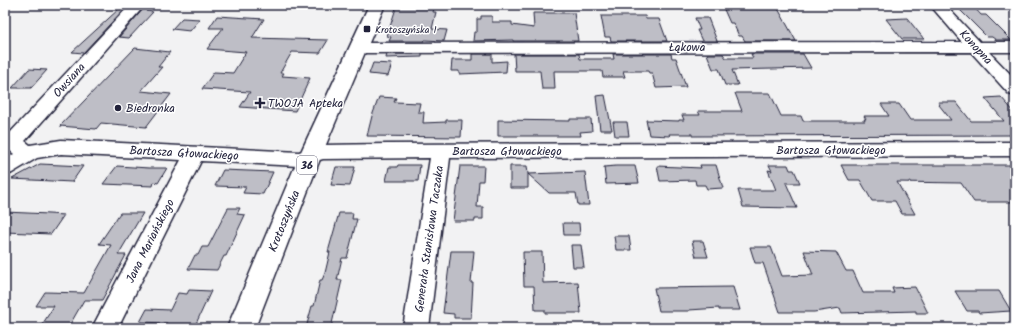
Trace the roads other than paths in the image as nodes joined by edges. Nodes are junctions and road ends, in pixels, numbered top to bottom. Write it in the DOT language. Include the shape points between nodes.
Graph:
graph roads {
  1 [pos="138,5"];
  2 [pos="377,5"];
  3 [pos="937,5"];
  4 [pos="976,47"];
  5 [pos="1015,47"];
  6 [pos="358,48"];
  7 [pos="1015,90"];
  8 [pos="1015,149"];
  9 [pos="441,151"];
  10 [pos="195,153"];
  11 [pos="27,154"];
  12 [pos="311,154"];
  13 [pos="5,168"];
  14 [pos="105,328"];
  15 [pos="242,328"];
  16 [pos="416,328"];
  1 -- 11 [label="street, Owsiana" via="16,140 15,144"];
  2 -- 6 [label="main road, Krotoszyńska / 36"];
  3 -- 4 [label="street, Konopna"];
  4 -- 5 [label="street, Łąkowa"];
  4 -- 6 [label="street, Łąkowa"];
  4 -- 7 [label="street, Konopna"];
  6 -- 12 [label="main road, Krotoszyńska / 36"];
  8 -- 9 [label="street, Bartosza Głowackiego"];
  9 -- 12 [label="street, Bartosza Głowackiego"];
  9 -- 16 [label="street, Generała Stanisława Taczaka"];
  10 -- 11 [label="street, Bartosza Głowackiego" via="60,147"];
  10 -- 12 [label="street, Bartosza Głowackiego" via="299,159"];
  10 -- 14 [label="street, Jana Mariańskiego"];
  11 -- 13 [label="street, Bartosza Głowackiego"];
  12 -- 15 [label="main road, Krotoszyńska / 36"];
}
